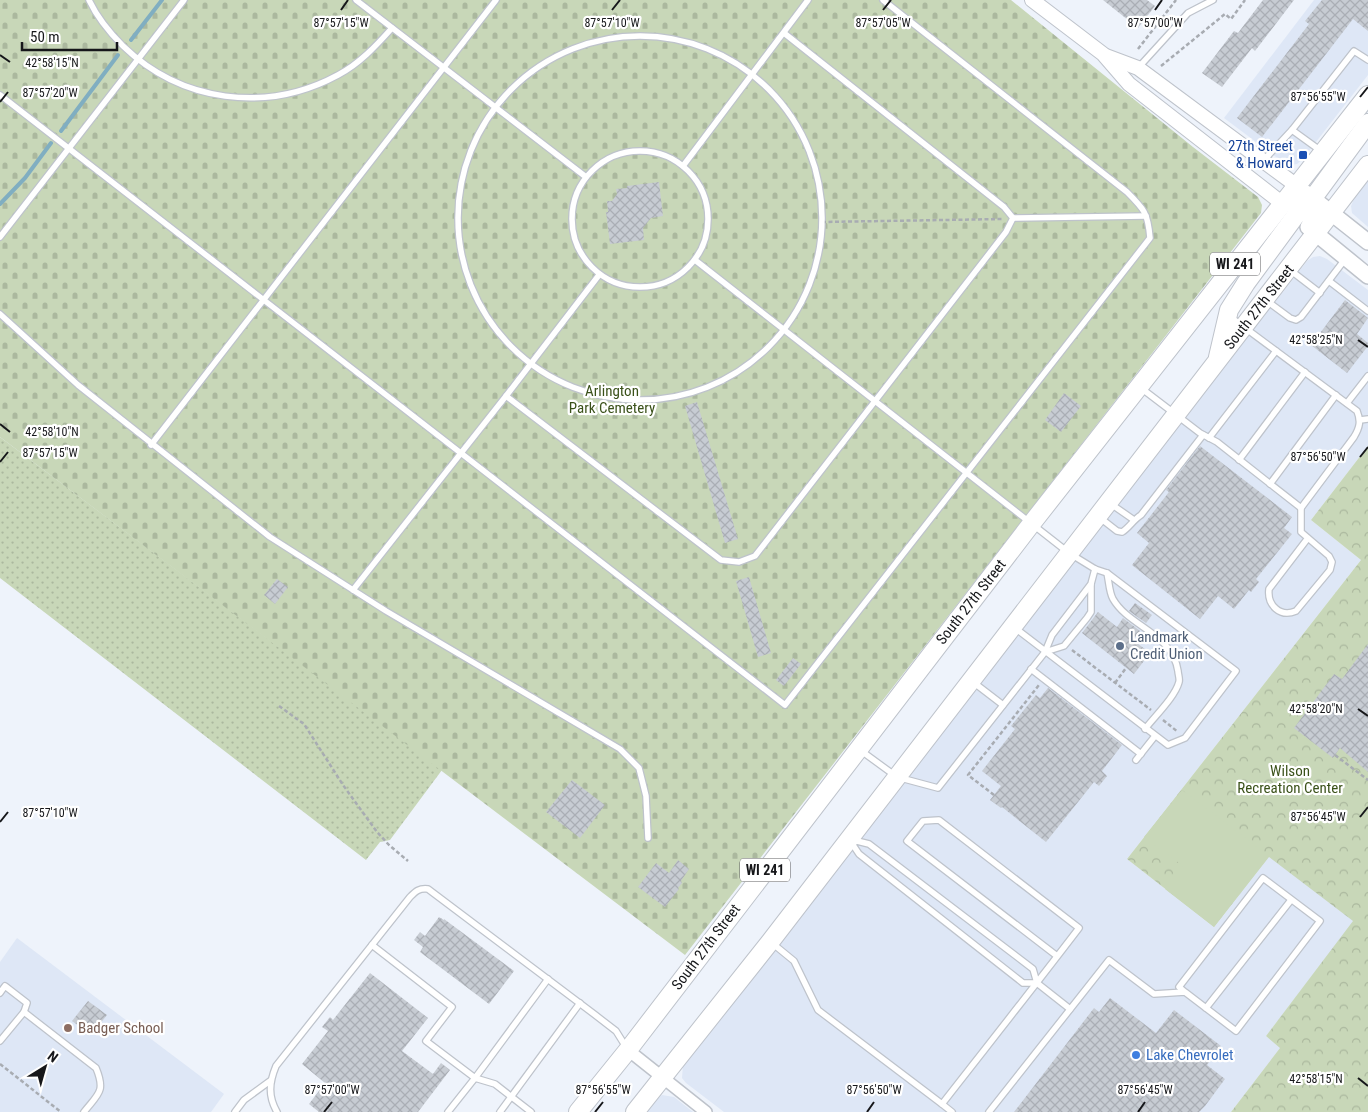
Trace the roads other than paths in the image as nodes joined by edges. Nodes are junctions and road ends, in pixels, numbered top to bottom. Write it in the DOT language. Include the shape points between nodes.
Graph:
graph roads {
  1 [pos="89,0"];
  2 [pos="184,0"];
  3 [pos="356,0"];
  4 [pos="496,0"];
  5 [pos="808,0"];
  6 [pos="883,0"];
  7 [pos="1032,0"];
  8 [pos="1212,0"];
  9 [pos="392,28"];
  10 [pos="784,33"];
  11 [pos="1103,54"];
  12 [pos="138,60"];
  13 [pos="1368,60"];
  14 [pos="444,68"];
  15 [pos="1138,68"];
  16 [pos="752,74"];
  17 [pos="0,95"];
  18 [pos="1368,95"];
  19 [pos="495,107"];
  20 [pos="1368,123"];
  21 [pos="1292,130"];
  22 [pos="70,149"];
  23 [pos="1323,152"];
  24 [pos="1263,161"];
  25 [pos="1368,165"];
  26 [pos="683,166"];
  27 [pos="586,177"];
  28 [pos="1297,186"];
  29 [pos="1312,198"];
  30 [pos="1290,210"];
  31 [pos="1331,213"];
  32 [pos="1146,216"];
  33 [pos="1013,218"];
  34 [pos="1315,234"];
  35 [pos="0,237"];
  36 [pos="1368,242"];
  37 [pos="1346,258"];
  38 [pos="695,260"];
  39 [pos="1288,269"];
  40 [pos="599,275"];
  41 [pos="1368,276"];
  42 [pos="1329,281"];
  43 [pos="1320,292"];
  44 [pos="264,299"];
  45 [pos="1265,300"];
  46 [pos="1368,311"];
  47 [pos="0,314"];
  48 [pos="1228,315"];
  49 [pos="1244,327"];
  50 [pos="784,330"];
  51 [pos="1276,351"];
  52 [pos="1217,362"];
  53 [pos="530,364"];
  54 [pos="1305,372"];
  55 [pos="1368,376"];
  56 [pos="1139,386"];
  57 [pos="1336,395"];
  58 [pos="506,396"];
  59 [pos="875,401"];
  60 [pos="1347,403"];
  61 [pos="1176,414"];
  62 [pos="1368,419"];
  63 [pos="1360,420"];
  64 [pos="1203,435"];
  65 [pos="1210,438"];
  66 [pos="151,445"];
  67 [pos="461,452"];
  68 [pos="1239,460"];
  69 [pos="967,472"];
  70 [pos="1270,484"];
  71 [pos="1109,502"];
  72 [pos="1301,508"];
  73 [pos="1098,516"];
  74 [pos="1134,520"];
  75 [pos="1032,523"];
  76 [pos="1308,538"];
  77 [pos="1069,553"];
  78 [pos="1096,568"];
  79 [pos="1107,573"];
  80 [pos="1091,584"];
  81 [pos="353,590"];
  82 [pos="1013,626"];
  83 [pos="1045,652"];
  84 [pos="1031,669"];
  85 [pos="971,681"];
  86 [pos="1003,705"];
  87 [pos="1145,729"];
  88 [pos="1155,736"];
  89 [pos="859,748"];
  90 [pos="1141,754"];
  91 [pos="1136,760"];
  92 [pos="897,778"];
  93 [pos="648,838"];
  94 [pos="849,839"];
  95 [pos="1291,900"];
  96 [pos="770,942"];
  97 [pos="372,945"];
  98 [pos="1057,956"];
  99 [pos="548,979"];
  100 [pos="1036,983"];
  101 [pos="1185,992"];
  102 [pos="0,993"];
  103 [pos="580,1003"];
  104 [pos="1206,1008"];
  105 [pos="1070,1009"];
  106 [pos="24,1012"];
  107 [pos="0,1041"];
  108 [pos="628,1050"];
  109 [pos="475,1078"];
  110 [pos="662,1078"];
  111 [pos="270,1081"];
  112 [pos="511,1097"];
  113 [pos="942,1104"];
  114 [pos="84,1112"];
  115 [pos="236,1112"];
  116 [pos="277,1112"];
  117 [pos="448,1112"];
  118 [pos="500,1112"];
  119 [pos="530,1112"];
  120 [pos="578,1112"];
  121 [pos="635,1112"];
  122 [pos="706,1112"];
  123 [pos="952,1112"];
  124 [pos="989,1112"];
  1 -- 12 [label="lane" via="110,34"];
  2 -- 12 [label="lane"];
  3 -- 9 [label="lane"];
  4 -- 14 [label="lane"];
  5 -- 10 [label="lane"];
  6 -- 32 [label="lane" via="1127,192"];
  7 -- 11 [label="street"];
  8 -- 15 [label="lane" via="1188,13"];
  9 -- 12 [label="lane" via="367,55 338,75 305,90 273,97 236,98 197,91 166,78"];
  9 -- 14 [label="lane"];
  10 -- 16 [label="lane"];
  10 -- 33 [label="lane" via="1004,207"];
  11 -- 15 [label="street"];
  11 -- 30 [label="street" via="1129,84"];
  12 -- 22 [label="lane"];
  13 -- 21 [label="lane" via="1354,51"];
  14 -- 19 [label="lane"];
  14 -- 44 [label="lane"];
  15 -- 24 [label="street"];
  16 -- 19 [label="lane" via="722,55 688,42 652,36 616,37 581,45 548,60 519,81"];
  16 -- 26 [label="lane"];
  16 -- 50 [label="lane" via="778,99 799,128 814,161 822,196 822,232 816,267 804,300"];
  17 -- 22 [label="lane"];
  18 -- 23 [label="main road, South 27th Street / WI 241"];
  19 -- 27 [label="lane"];
  19 -- 53 [label="lane" via="476,137 464,170 458,205 459,241 467,275 482,308 502,337"];
  20 -- 29 [label="main road"];
  21 -- 23 [label="lane"];
  21 -- 24 [label="lane"];
  22 -- 35 [label="lane"];
  22 -- 44 [label="lane"];
  23 -- 28 [label="main road, South 27th Street / WI 241"];
  24 -- 28 [label="street"];
  25 -- 31 [label="main road, South 27th Street / WI 241"];
  26 -- 27 [label="lane" via="668,157 632,151 598,164"];
  26 -- 38 [label="lane" via="697,182 706,201 708,222 705,242"];
  27 -- 40 [label="lane" via="571,210 572,228 576,246"];
  28 -- 29 [label="main road"];
  28 -- 30 [label="main road, South 27th Street / WI 241"];
  29 -- 31 [label="main road"];
  29 -- 34 [label="main road" via="1311,219"];
  30 -- 34 [label="main road"];
  30 -- 48 [label="main road"];
  30 -- 56 [label="main road, South 27th Street / WI 241"];
  31 -- 34 [label="main road, South 27th Street / WI 241"];
  31 -- 36 [label="main road"];
  32 -- 33 [label="lane"];
  32 -- 69 [label="lane" via="1150,238"];
  33 -- 59 [label="lane" via="1006,232"];
  34 -- 37 [label="main road"];
  34 -- 39 [label="main road, South 27th Street / WI 241"];
  37 -- 41 [label="main road"];
  37 -- 42 [label="lane"];
  38 -- 40 [label="lane" via="680,275 660,285 639,288 618,285"];
  38 -- 50 [label="lane"];
  39 -- 43 [label="lane"];
  39 -- 45 [label="main road, South 27th Street / WI 241"];
  40 -- 53 [label="lane"];
  42 -- 43 [label="lane"];
  42 -- 46 [label="lane"];
  43 -- 45 [label="lane" via="1296,320"];
  44 -- 66 [label="lane"];
  44 -- 67 [label="lane"];
  45 -- 49 [label="main road, South 27th Street / WI 241"];
  47 -- 66 [label="lane" via="78,385"];
  48 -- 49 [label="lane"];
  48 -- 52 [label="main road"];
  49 -- 51 [label="lane"];
  49 -- 52 [label="main road, South 27th Street / WI 241"];
  50 -- 53 [label="lane" via="760,356 730,377 698,391 663,399 627,400 591,394"];
  50 -- 59 [label="lane"];
  51 -- 54 [label="lane"];
  51 -- 65 [label="lane"];
  52 -- 61 [label="main road, South 27th Street / WI 241"];
  53 -- 58 [label="lane"];
  54 -- 57 [label="lane"];
  54 -- 68 [label="lane"];
  55 -- 60 [label="lane"];
  56 -- 61 [label="lane"];
  56 -- 75 [label="main road, South 27th Street / WI 241"];
  57 -- 60 [label="lane"];
  57 -- 70 [label="lane"];
  58 -- 59 [label="lane" via="721,560 739,562 755,556"];
  58 -- 67 [label="lane"];
  59 -- 69 [label="lane"];
  60 -- 63 [label="lane" via="1357,410"];
  61 -- 64 [label="lane"];
  61 -- 71 [label="main road, South 27th Street / WI 241"];
  62 -- 63 [label="lane"];
  63 -- 72 [label="lane" via="1354,437"];
  64 -- 65 [label="lane"];
  64 -- 74 [label="lane" via="1141,516"];
  65 -- 68 [label="lane"];
  66 -- 81 [label="lane" via="270,537"];
  67 -- 69 [label="lane" via="785,705"];
  67 -- 81 [label="lane"];
  68 -- 70 [label="lane"];
  69 -- 75 [label="lane"];
  70 -- 72 [label="lane"];
  71 -- 73 [label="main road, South 27th Street / WI 241"];
  71 -- 74 [label="lane"];
  72 -- 76 [label="lane" via="1301,532"];
  73 -- 74 [label="lane" via="1122,532"];
  73 -- 77 [label="main road, South 27th Street / WI 241"];
  75 -- 77 [label="lane"];
  75 -- 89 [label="main road, South 27th Street / WI 241"];
  76 -- 76 [label="lane" via="1329,556 1332,562 1330,570 1296,611 1290,614 1282,612 1272,606 1269,589"];
  77 -- 78 [label="lane"];
  77 -- 82 [label="main road, South 27th Street / WI 241"];
  78 -- 79 [label="lane"];
  78 -- 80 [label="lane"];
  79 -- 87 [label="lane" via="1112,597 1118,607 1165,644 1177,664 1179,681"];
  79 -- 88 [label="lane" via="1236,671 1185,738 1168,745"];
  80 -- 83 [label="lane" via="1052,635"];
  80 -- 83 [label="lane" via="1091,612 1087,618 1064,646"];
  81 -- 93 [label="lane" via="620,749 639,768 646,796"];
  82 -- 83 [label="lane"];
  82 -- 85 [label="main road, South 27th Street / WI 241"];
  83 -- 84 [label="lane"];
  83 -- 87 [label="lane"];
  84 -- 86 [label="lane"];
  84 -- 90 [label="lane"];
  85 -- 86 [label="lane"];
  85 -- 92 [label="main road, South 27th Street / WI 241"];
  86 -- 92 [label="lane" via="938,788"];
  87 -- 88 [label="lane"];
  88 -- 90 [label="lane"];
  89 -- 92 [label="lane"];
  89 -- 108 [label="main road, South 27th Street / WI 241"];
  90 -- 91 [label="lane"];
  92 -- 94 [label="main road, South 27th Street / WI 241"];
  94 -- 96 [label="main road, South 27th Street / WI 241"];
  94 -- 100 [label="lane" via="859,854 1023,983"];
  94 -- 100 [label="lane" via="869,844 1033,969"];
  95 -- 101 [label="lane" via="1263,878 1179,987"];
  95 -- 104 [label="lane"];
  95 -- 104 [label="lane" via="1320,921 1236,1031"];
  96 -- 110 [label="main road, South 27th Street / WI 241"];
  96 -- 113 [label="lane" via="794,961 818,1010"];
  97 -- 99 [label="lane" via="415,891 428,889"];
  97 -- 109 [label="lane" via="452,1007 426,1041"];
  97 -- 111 [label="lane" via="287,1050"];
  98 -- 98 [label="lane" via="1079,928 939,820 923,821 907,841"];
  98 -- 100 [label="lane"];
  99 -- 103 [label="lane"];
  99 -- 109 [label="lane"];
  100 -- 105 [label="lane"];
  100 -- 113 [label="lane"];
  101 -- 104 [label="lane"];
  101 -- 105 [label="lane" via="1154,994 1109,960"];
  102 -- 106 [label="lane" via="5,986 27,1003"];
  103 -- 108 [label="lane" via="616,1031"];
  103 -- 112 [label="lane"];
  105 -- 124 [label="lane"];
  106 -- 107 [label="lane"];
  106 -- 114 [label="lane" via="96,1068 101,1090"];
  108 -- 110 [label="street"];
  108 -- 120 [label="main road, South 27th Street / WI 241"];
  109 -- 112 [label="lane" via="495,1084"];
  109 -- 117 [label="lane"];
  110 -- 121 [label="main road, South 27th Street / WI 241"];
  110 -- 122 [label="street"];
  111 -- 115 [label="lane" via="244,1100"];
  111 -- 116 [label="lane" via="270,1097"];
  112 -- 118 [label="lane"];
  112 -- 119 [label="lane"];
  113 -- 123 [label="lane"];
}
